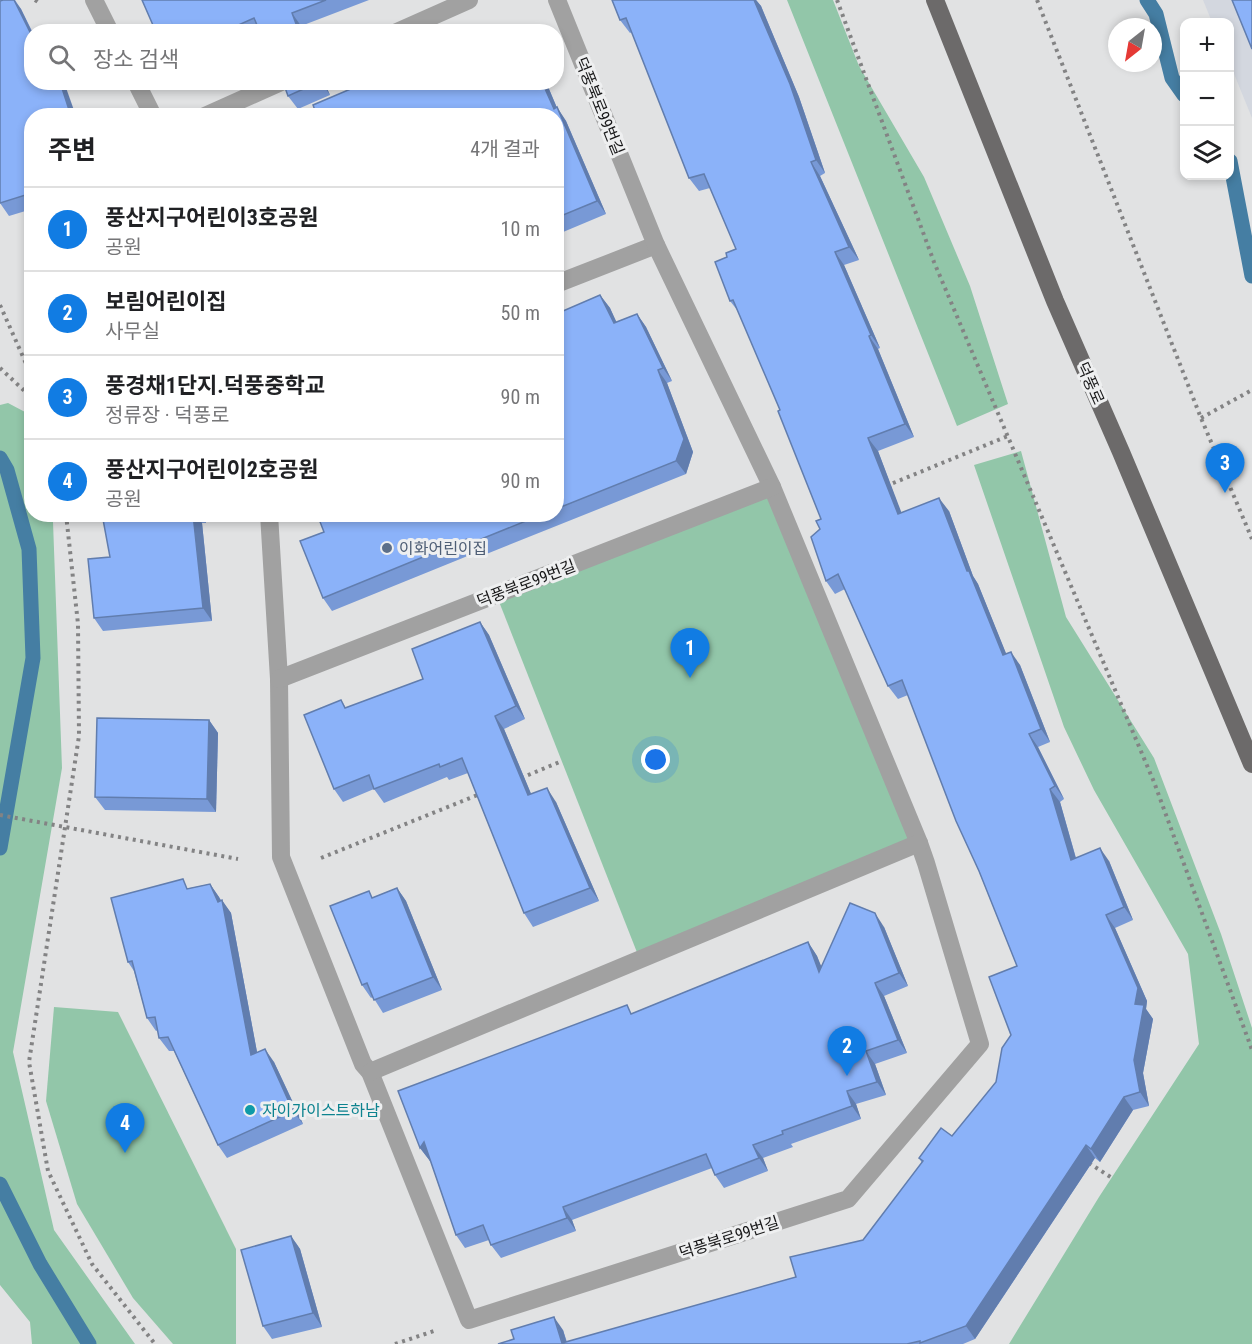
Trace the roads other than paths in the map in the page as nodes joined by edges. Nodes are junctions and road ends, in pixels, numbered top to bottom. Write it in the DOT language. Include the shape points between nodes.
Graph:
graph roads {
  1 [pos="94,0"];
  2 [pos="469,0"];
  3 [pos="557,0"];
  4 [pos="935,0"];
  5 [pos="106,24"];
  6 [pos="415,24"];
  7 [pos="140,90"];
  8 [pos="263,90"];
  9 [pos="149,108"];
  10 [pos="224,108"];
  11 [pos="656,245"];
  12 [pos="564,281"];
  13 [pos="772,487"];
  14 [pos="269,522"];
  15 [pos="279,679"];
  16 [pos="1252,764"];
  17 [pos="919,843"];
  18 [pos="370,1072"];
  1 -- 5 [label="lane"];
  2 -- 6 [label="lane"];
  3 -- 11 [label="lane, 덕풍북로99번길"];
  4 -- 16 [label="main road, 덕풍로" via="1055,301"];
  7 -- 9 [label="lane"];
  8 -- 10 [label="lane"];
  11 -- 12 [label="lane"];
  11 -- 13 [label="lane, 덕풍북로99번길"];
  13 -- 15 [label="lane, 덕풍북로99번길"];
  13 -- 17 [label="lane, 덕풍북로99번길"];
  14 -- 15 [label="lane"];
  15 -- 18 [label="lane" via="281,857 363,1064"];
  17 -- 18 [label="lane"];
  17 -- 18 [label="lane, 덕풍북로99번길" via="980,1044 848,1200 469,1320"];
}
